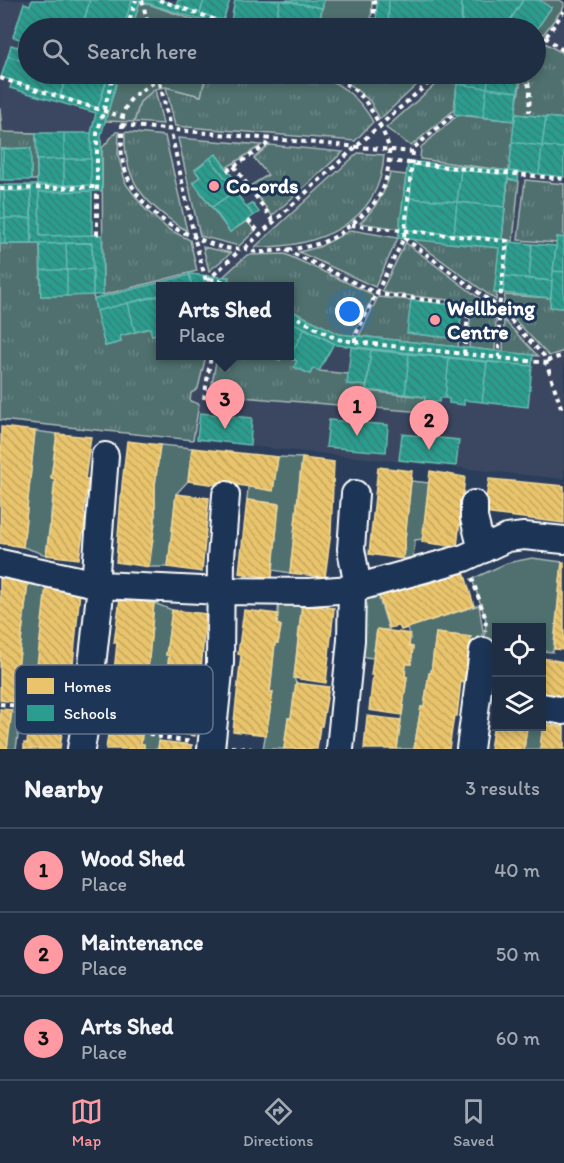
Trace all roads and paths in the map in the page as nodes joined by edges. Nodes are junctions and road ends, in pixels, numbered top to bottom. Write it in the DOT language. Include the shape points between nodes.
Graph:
graph roads {
  1 [pos="136,0"];
  2 [pos="142,0"];
  3 [pos="159,0"];
  4 [pos="374,0"];
  5 [pos="564,10"];
  6 [pos="131,18"];
  7 [pos="146,18"];
  8 [pos="211,18"];
  9 [pos="374,18"];
  10 [pos="546,36"];
  11 [pos="546,38"];
  12 [pos="564,51"];
  13 [pos="0,78"];
  14 [pos="18,84"];
  15 [pos="19,84"];
  16 [pos="111,84"];
  17 [pos="153,84"];
  18 [pos="161,84"];
  19 [pos="346,84"];
  20 [pos="427,84"];
  21 [pos="528,84"];
  22 [pos="103,111"];
  23 [pos="529,112"];
  24 [pos="454,114"];
  25 [pos="123,117"];
  26 [pos="122,125"];
  27 [pos="379,126"];
  28 [pos="171,130"];
  29 [pos="271,139"];
  30 [pos="357,147"];
  31 [pos="389,150"];
  32 [pos="413,152"];
  33 [pos="388,161"];
  34 [pos="413,164"];
  35 [pos="234,166"];
  36 [pos="228,171"];
  37 [pos="564,179"];
  38 [pos="97,188"];
  39 [pos="0,189"];
  40 [pos="248,219"];
  41 [pos="274,222"];
  42 [pos="351,225"];
  43 [pos="405,231"];
  44 [pos="261,234"];
  45 [pos="97,235"];
  46 [pos="195,237"];
  47 [pos="404,238"];
  48 [pos="243,249"];
  49 [pos="286,250"];
  50 [pos="207,282"];
  51 [pos="227,282"];
  52 [pos="376,293"];
  53 [pos="469,305"];
  54 [pos="499,309"];
  55 [pos="294,316"];
  56 [pos="355,342"];
  57 [pos="464,354"];
  58 [pos="564,355"];
  59 [pos="499,357"];
  60 [pos="211,360"];
  61 [pos="547,362"];
  62 [pos="204,399"];
  63 [pos="227,401"];
  64 [pos="562,410"];
  65 [pos="226,415"];
  66 [pos="105,456"];
  67 [pos="355,494"];
  68 [pos="226,495"];
  69 [pos="474,504"];
  70 [pos="564,540"];
  71 [pos="473,554"];
  72 [pos="0,563"];
  73 [pos="98,585"];
  74 [pos="355,588"];
  75 [pos="221,591"];
  76 [pos="483,651"];
  77 [pos="91,665"];
  78 [pos="487,697"];
  79 [pos="0,704"];
  80 [pos="15,705"];
  81 [pos="546,708"];
  82 [pos="564,711"];
  83 [pos="213,726"];
  84 [pos="84,734"];
  85 [pos="151,734"];
  86 [pos="211,747"];
  87 [pos="81,749"];
  88 [pos="252,749"];
  89 [pos="340,749"];
  90 [pos="470,749"];
  1 -- 6 [label="path"];
  2 -- 7 [label="path"];
  3 -- 8 [label="path"];
  4 -- 9 [label="path"];
  5 -- 10 [label="path"];
  11 -- 12 [label="path"];
  13 -- 14 [label="path"];
  15 -- 22 [label="path"];
  16 -- 22 [label="path"];
  17 -- 25 [label="path" via="128,103"];
  18 -- 28 [label="path"];
  19 -- 27 [label="path" via="361,96"];
  20 -- 27 [label="path"];
  21 -- 23 [label="path"];
  22 -- 25 [label="path"];
  22 -- 38 [label="path" via="97,134"];
  24 -- 32 [label="path"];
  25 -- 26 [label="path"];
  26 -- 28 [label="path"];
  26 -- 46 [label="path" via="122,159 132,188 164,221"];
  27 -- 30 [label="path"];
  27 -- 31 [label="path"];
  28 -- 29 [label="path"];
  28 -- 46 [label="path"];
  29 -- 30 [label="path"];
  29 -- 35 [label="path"];
  30 -- 31 [label="path"];
  30 -- 41 [label="path"];
  31 -- 32 [label="path"];
  31 -- 33 [label="path"];
  32 -- 34 [label="path"];
  33 -- 34 [label="path"];
  33 -- 42 [label="path" via="384,186 377,199"];
  34 -- 37 [label="path"];
  34 -- 43 [label="path"];
  35 -- 36 [label="path"];
  35 -- 41 [label="path"];
  38 -- 39 [label="path"];
  38 -- 45 [label="path"];
  40 -- 44 [label="path"];
  41 -- 44 [label="path"];
  42 -- 43 [label="path"];
  42 -- 49 [label="path" via="320,243"];
  43 -- 47 [label="path"];
  43 -- 54 [label="path" via="507,241"];
  44 -- 48 [label="path"];
  46 -- 48 [label="path"];
  46 -- 50 [label="path"];
  47 -- 52 [label="path"];
  47 -- 54 [label="path"];
  48 -- 49 [label="path"];
  48 -- 50 [label="path"];
  49 -- 52 [label="path"];
  50 -- 51 [label="path"];
  52 -- 53 [label="path"];
  52 -- 56 [label="path"];
  53 -- 54 [label="path"];
  53 -- 57 [label="path"];
  54 -- 59 [label="path"];
  54 -- 61 [label="path"];
  55 -- 56 [label="path" via="338,339"];
  56 -- 57 [label="path"];
  57 -- 59 [label="path"];
  58 -- 61 [label="path"];
  59 -- 61 [label="path"];
  60 -- 62 [label="path"];
  61 -- 64 [label="path"];
  63 -- 65 [label="path"];
  66 -- 73 [label="lane"];
  67 -- 74 [label="lane" via="351,549"];
  68 -- 75 [label="lane"];
  69 -- 71 [label="lane"];
  70 -- 71 [label="lane" via="507,538"];
  71 -- 74 [label="lane"];
  71 -- 76 [label="path" via="486,620"];
  72 -- 73 [label="lane"];
  73 -- 75 [label="lane"];
  73 -- 77 [label="lane"];
  74 -- 75 [label="lane"];
  74 -- 89 [label="lane"];
  75 -- 83 [label="lane"];
  76 -- 78 [label="lane"];
  78 -- 90 [label="lane"];
  79 -- 80 [label="path"];
  81 -- 82 [label="lane"];
  84 -- 87 [label="lane"];
  85 -- 86 [label="path"];
  86 -- 88 [label="path"];
}
